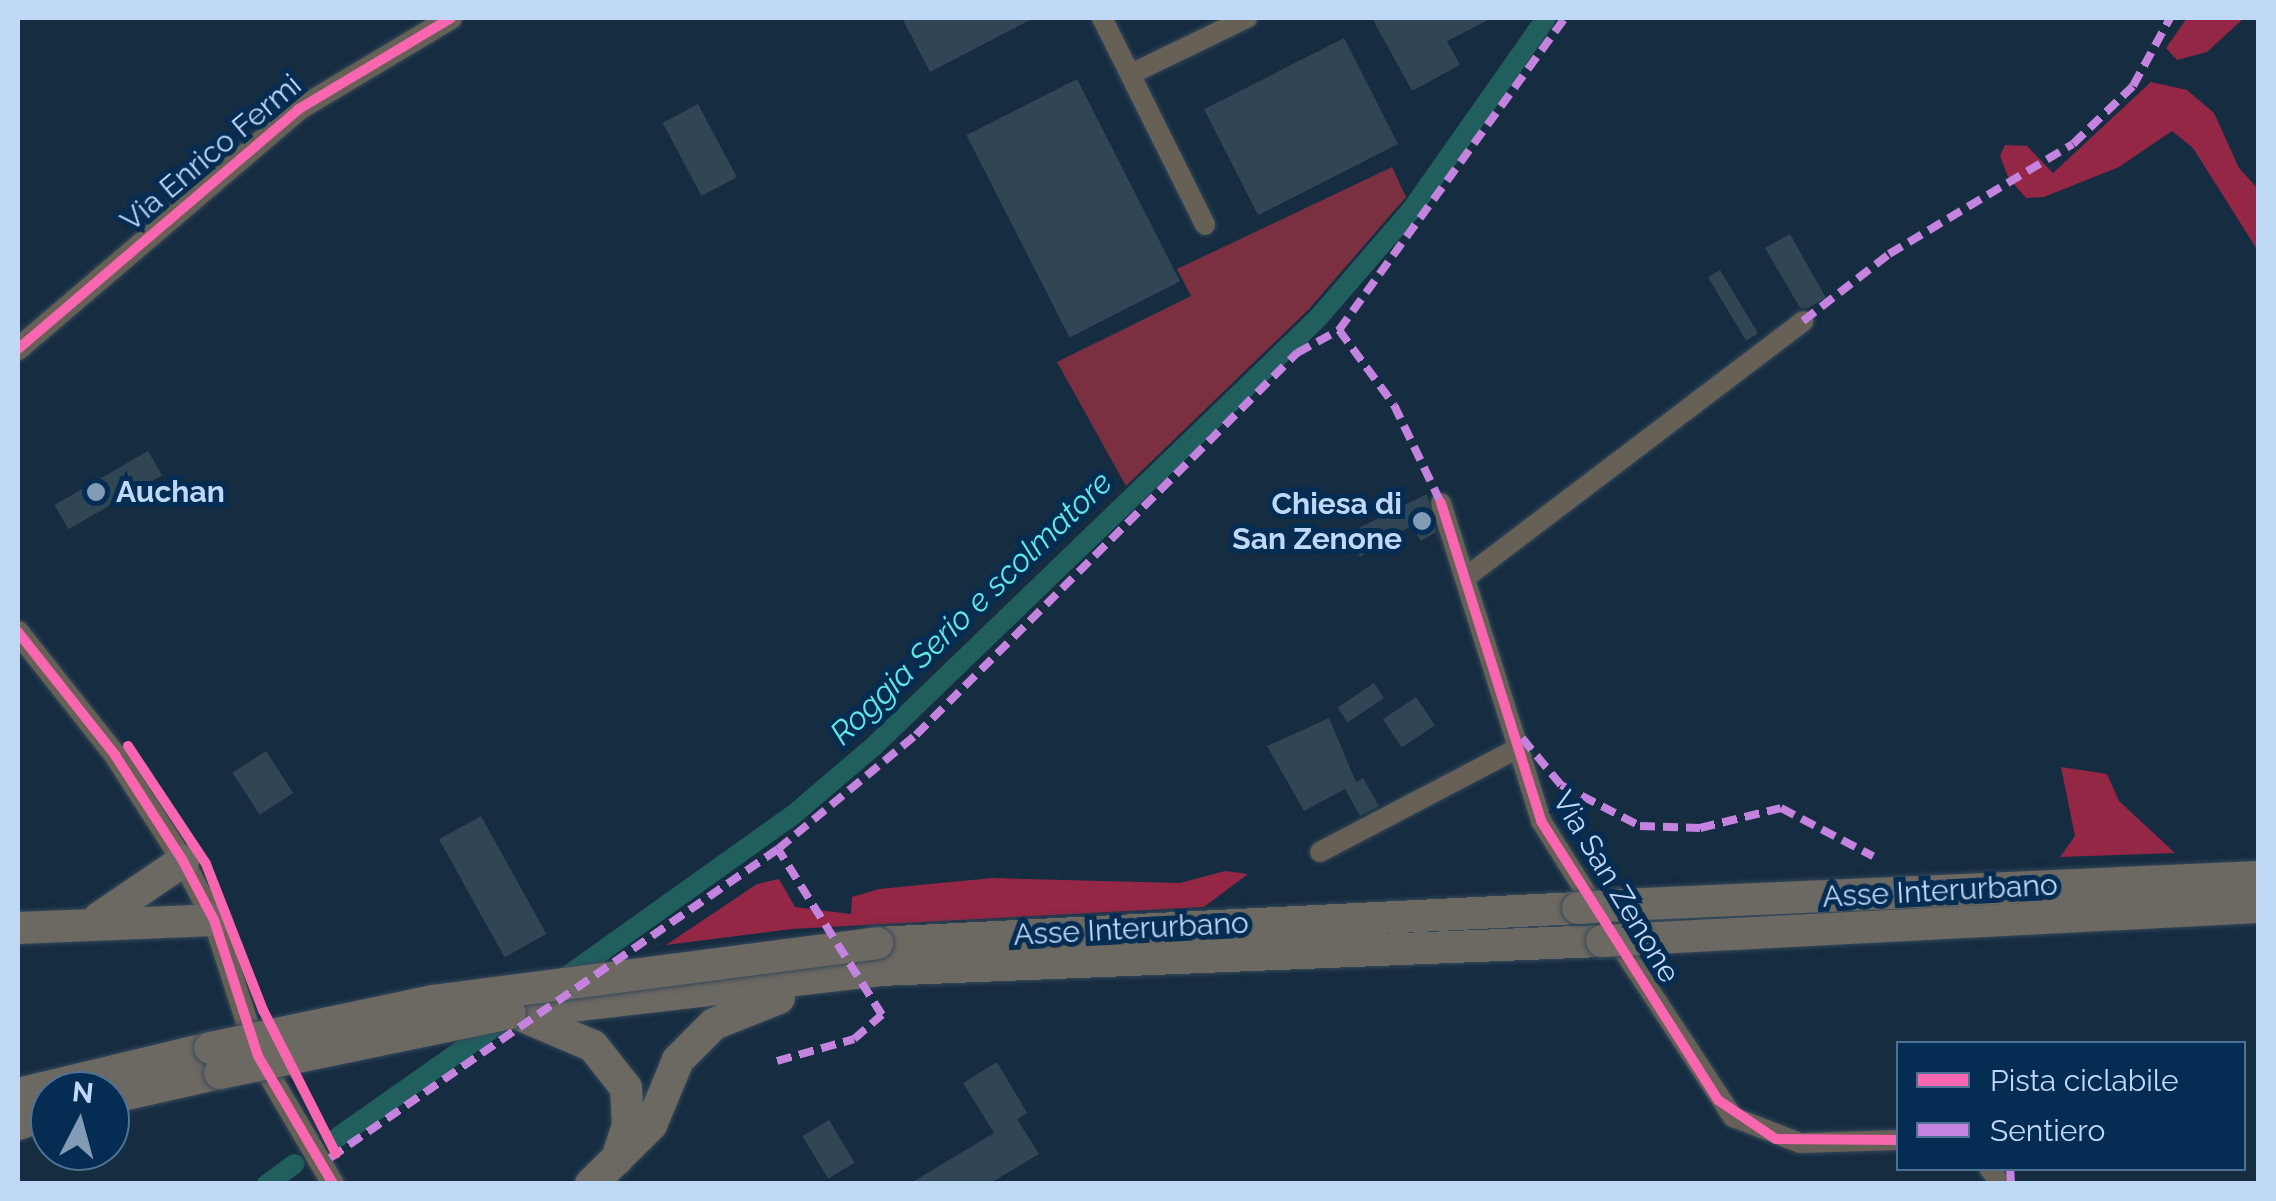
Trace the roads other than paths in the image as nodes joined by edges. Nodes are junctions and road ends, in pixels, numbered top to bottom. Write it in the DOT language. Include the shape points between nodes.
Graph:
graph roads {
  1 [pos="451,18"];
  2 [pos="1102,18"];
  3 [pos="1247,18"];
  4 [pos="1131,74"];
  5 [pos="1205,224"];
  6 [pos="1803,321"];
  7 [pos="18,349"];
  8 [pos="1441,503"];
  9 [pos="1465,578"];
  10 [pos="18,632"];
  11 [pos="1514,750"];
  12 [pos="1320,852"];
  13 [pos="183,861"];
  14 [pos="2258,877"];
  15 [pos="2258,908"];
  16 [pos="95,920"];
  17 [pos="214,920"];
  18 [pos="18,928"];
  19 [pos="878,956"];
  20 [pos="510,1013"];
  21 [pos="215,1060"];
  22 [pos="130,1091"];
  23 [pos="18,1094"];
  24 [pos="1896,1140"];
  25 [pos="617,1159"];
  26 [pos="333,1184"];
  27 [pos="590,1184"];
  1 -- 7 [label="street, Via Enrico Fermi" via="299,109"];
  2 -- 4 [label="street"];
  3 -- 4 [label="street"];
  4 -- 5 [label="street"];
  6 -- 9 [label="street"];
  8 -- 9 [label="street, Via San Zenone"];
  9 -- 11 [label="street, Via San Zenone"];
  10 -- 13 [label="street" via="115,755"];
  11 -- 12 [label="street"];
  11 -- 24 [label="street, Via San Zenone" via="1541,822 1734,1116 1800,1143"];
  13 -- 16 [label="highway" via="141,897"];
  13 -- 17 [label="street"];
  14 -- 19 [label="highway, Asse Interurbano, bridge" via="1578,908"];
  15 -- 19 [label="highway, Asse Interurbano, bridge" via="1637,939"];
  16 -- 17 [label="highway" via="192,926"];
  16 -- 18 [label="highway"];
  17 -- 26 [label="street" via="258,1056"];
  19 -- 20 [label="highway, Asse Interurbano"];
  19 -- 21 [label="highway, Asse Interurbano, bridge" via="433,1001"];
  19 -- 25 [label="highway" via="714,1024 678,1060 652,1125"];
  20 -- 21 [label="highway, Asse Interurbano, bridge"];
  20 -- 25 [label="highway" via="557,1026 607,1061 626,1088 628,1125"];
  21 -- 22 [label="highway, Asse Interurbano"];
  21 -- 23 [label="highway, Asse Interurbano"];
  25 -- 27 [label="highway"];
}
